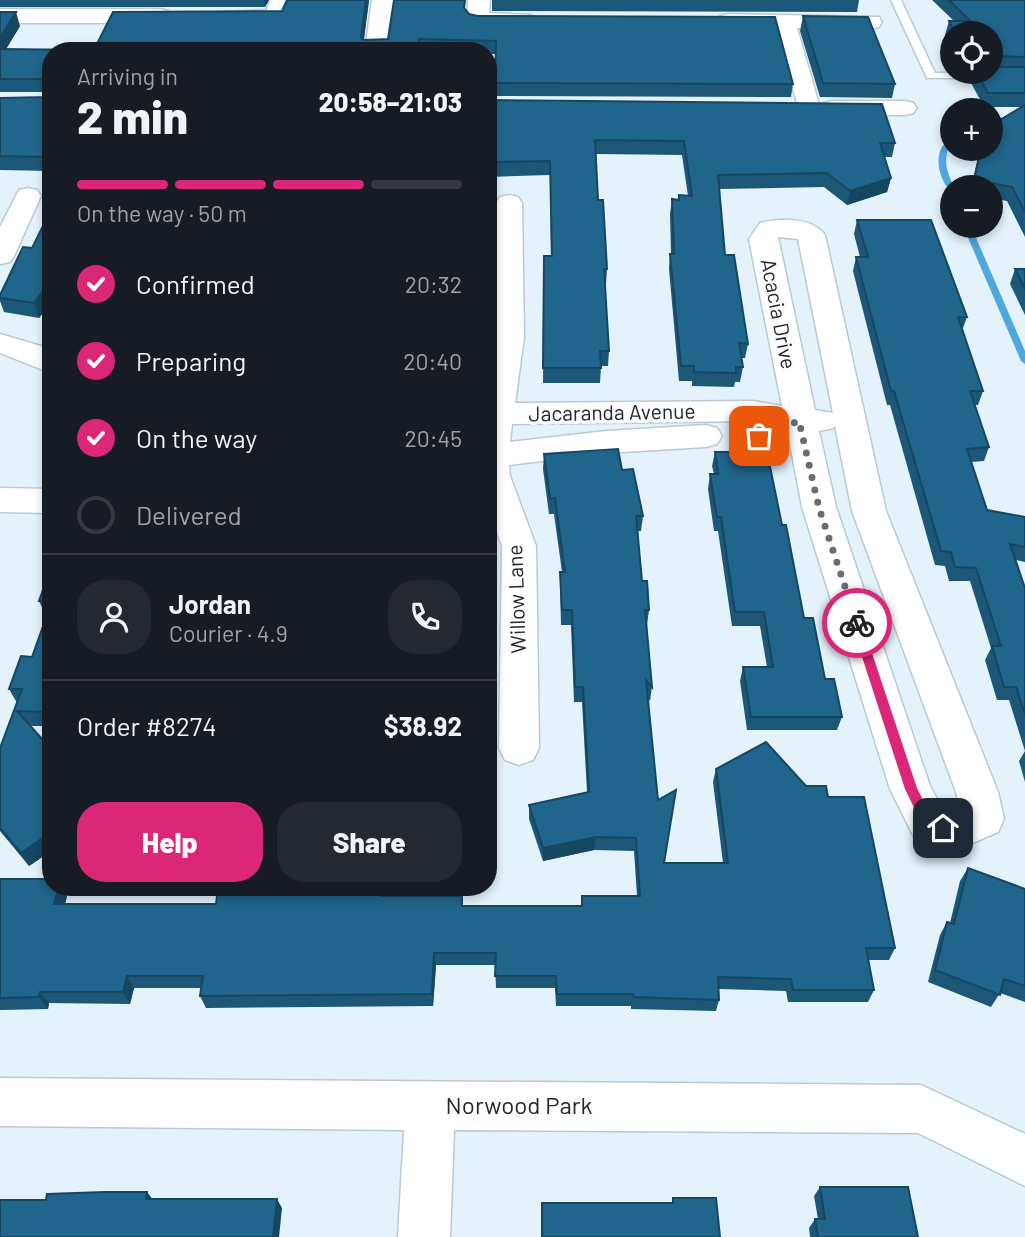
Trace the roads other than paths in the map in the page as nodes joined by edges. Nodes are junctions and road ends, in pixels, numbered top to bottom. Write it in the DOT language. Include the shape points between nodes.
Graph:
graph roads {
  1 [pos="281,0"];
  2 [pos="383,0"];
  3 [pos="479,0"];
  4 [pos="896,0"];
  5 [pos="0,16"];
  6 [pos="179,16"];
  7 [pos="207,17"];
  8 [pos="547,20"];
  9 [pos="700,21"];
  10 [pos="784,22"];
  11 [pos="871,22"];
  12 [pos="377,42"];
  13 [pos="1025,75"];
  14 [pos="780,108"];
  15 [pos="808,108"];
  16 [pos="905,108"];
  17 [pos="28,196"];
  18 [pos="509,203"];
  19 [pos="0,256"];
  20 [pos="782,335"];
  21 [pos="832,336"];
  22 [pos="0,343"];
  23 [pos="42,356"];
  24 [pos="497,391"];
  25 [pos="497,414"];
  26 [pos="799,421"];
  27 [pos="848,421"];
  28 [pos="497,455"];
  29 [pos="497,488"];
  30 [pos="0,500"];
  31 [pos="42,501"];
  32 [pos="519,748"];
  33 [pos="0,1102"];
  34 [pos="430,1106"];
  35 [pos="1025,1161"];
  36 [pos="424,1237"];
  1 -- 7 [label="street" via="276,17"];
  2 -- 12 [label="street"];
  3 -- 8 [label="street" via="478,20"];
  4 -- 13 [label="lane" via="931,76"];
  5 -- 6 [label="street"];
  9 -- 10 [label="street"];
  10 -- 11 [label="street"];
  10 -- 15 [label="street"];
  14 -- 15 [label="street"];
  15 -- 16 [label="street"];
  17 -- 19 [label="street"];
  18 -- 24 [label="street, Willow Lane" via="509,337"];
  20 -- 21 [label="street"];
  20 -- 21 [label="street, Acacia Drive" via="763,239 770,229 798,229 811,235"];
  20 -- 26 [label="street, Acacia Drive"];
  21 -- 27 [label="street, Acacia Drive"];
  22 -- 23 [label="street"];
  25 -- 26 [label="street, Jacaranda Avenue" via="753,411"];
  26 -- 27 [label="street"];
  26 -- 27 [label="street, Acacia Drive" via="819,508 911,789 929,824 956,832 982,819 976,792 869,511"];
  26 -- 28 [label="street, Jacaranda Avenue" via="759,436 667,437"];
  29 -- 32 [label="street, Willow Lane" via="519,546"];
  30 -- 31 [label="street"];
  33 -- 34 [label="street, Norwood Park"];
  34 -- 35 [label="street, Norwood Park" via="921,1109"];
  34 -- 36 [label="street"];
}
